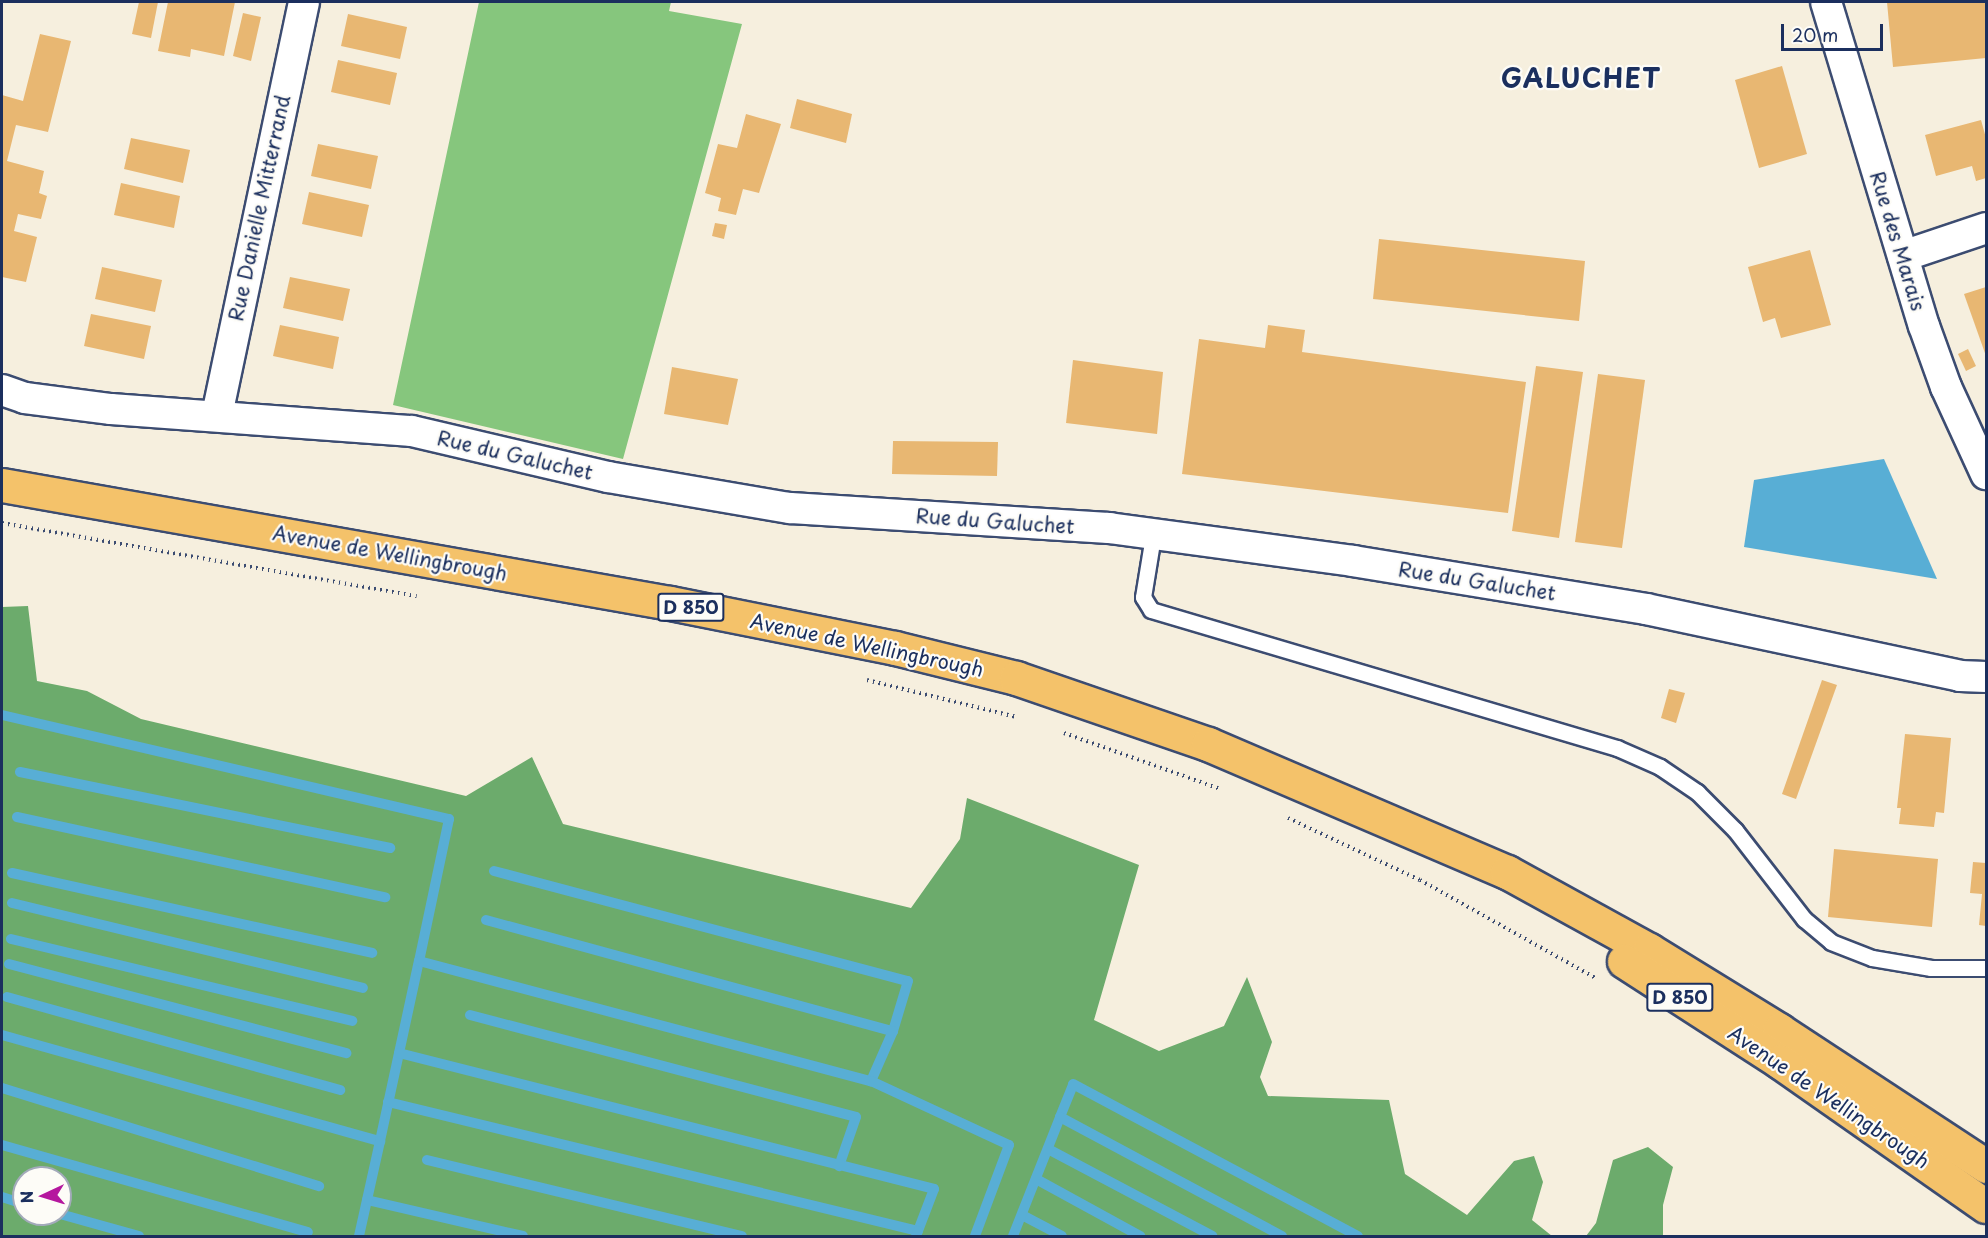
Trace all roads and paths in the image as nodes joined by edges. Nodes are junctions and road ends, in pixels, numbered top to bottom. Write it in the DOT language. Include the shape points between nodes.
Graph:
graph roads {
  1 [pos="304,2"];
  2 [pos="1826,2"];
  3 [pos="1986,228"];
  4 [pos="1903,256"];
  5 [pos="2,390"];
  6 [pos="217,415"];
  7 [pos="1986,474"];
  8 [pos="2,485"];
  9 [pos="2,523"];
  10 [pos="1153,536"];
  11 [pos="427,598"];
  12 [pos="1986,677"];
  13 [pos="862,678"];
  14 [pos="1020,718"];
  15 [pos="1053,729"];
  16 [pos="1228,792"];
  17 [pos="1359,810"];
  18 [pos="1277,814"];
  19 [pos="1986,968"];
  20 [pos="1599,981"];
  21 [pos="1986,1166"];
  22 [pos="1986,1206"];
  1 -- 6 [label="street, Rue Danielle Mitterrand"];
  2 -- 4 [label="street, Rue des Marais"];
  3 -- 4 [label="street"];
  4 -- 7 [label="street, Rue des Marais" via="1946,387"];
  5 -- 6 [label="street, Rue du Galuchet" via="25,398 111,409"];
  6 -- 10 [label="street, Rue du Galuchet" via="411,431 608,477 790,508 1109,528"];
  8 -- 17 [label="main road, Avenue de Wellingbrough / D 850" via="670,603 895,648 1016,678 1208,744"];
  9 -- 11 [label="path"];
  10 -- 12 [label="street, Rue du Galuchet" via="1353,561 1646,609 1960,676"];
  10 -- 19 [label="lane" via="1143,597 1151,610 1617,748 1660,767 1697,792 1735,830 1804,919 1832,942 1872,958 1931,968"];
  13 -- 14 [label="path"];
  15 -- 16 [label="path"];
  17 -- 21 [label="main road, Avenue de Wellingbrough / D 850" via="1507,872 1649,950"];
  17 -- 22 [label="main road, Avenue de Wellingbrough / D 850" via="1628,964 1780,1062"];
  18 -- 20 [label="path" via="1420,880"];
}
